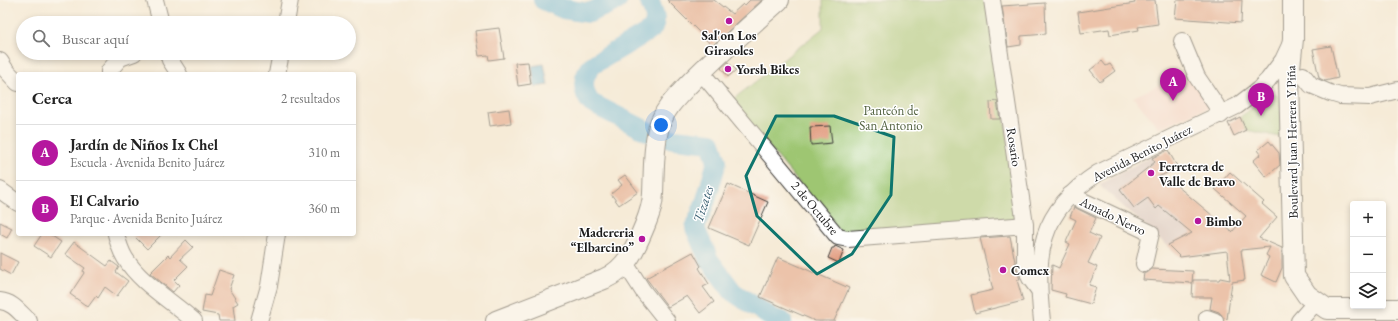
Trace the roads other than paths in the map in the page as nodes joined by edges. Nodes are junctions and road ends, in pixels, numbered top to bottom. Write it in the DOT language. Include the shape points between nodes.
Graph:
graph roads {
  1 [pos="155,0"];
  2 [pos="290,0"];
  3 [pos="779,0"];
  4 [pos="992,0"];
  5 [pos="1293,0"];
  6 [pos="159,16"];
  7 [pos="287,16"];
  8 [pos="1293,39"];
  9 [pos="1182,41"];
  10 [pos="0,60"];
  11 [pos="118,60"];
  12 [pos="169,60"];
  13 [pos="280,60"];
  14 [pos="109,72"];
  15 [pos="178,72"];
  16 [pos="277,72"];
  17 [pos="701,72"];
  18 [pos="1303,75"];
  19 [pos="16,81"];
  20 [pos="1398,90"];
  21 [pos="1221,114"];
  22 [pos="0,190"];
  23 [pos="1070,195"];
  24 [pos="16,202"];
  25 [pos="1025,225"];
  26 [pos="117,236"];
  27 [pos="277,236"];
  28 [pos="625,263"];
  29 [pos="1144,264"];
  30 [pos="1039,290"];
  31 [pos="1350,298"];
  32 [pos="1386,298"];
  33 [pos="1398,298"];
  34 [pos="0,301"];
  35 [pos="1316,302"];
  36 [pos="1398,309"];
  37 [pos="29,321"];
  38 [pos="194,321"];
  39 [pos="259,321"];
  40 [pos="496,321"];
  41 [pos="667,321"];
  42 [pos="1042,321"];
  43 [pos="1299,321"];
  1 -- 6 [label="street"];
  2 -- 7 [label="street"];
  3 -- 17 [label="main road"];
  4 -- 25 [label="street, Rosario"];
  5 -- 8 [label="main road"];
  8 -- 18 [label="main road, Boulevard Juan Herrera Y Piña" via="1296,59"];
  8 -- 21 [label="street, Avenida Benito Juárez" via="1283,60 1268,80 1238,106"];
  8 -- 35 [label="main road, Boulevard Juan Herrera Y Piña" via="1289,77 1294,276 1302,289"];
  9 -- 21 [label="street" via="1197,77"];
  10 -- 19 [label="street"];
  11 -- 14 [label="street"];
  12 -- 15 [label="street"];
  13 -- 16 [label="street"];
  17 -- 25 [label="street, 2 de Octubre" via="838,237 848,239"];
  17 -- 28 [label="main road" via="670,104 660,124 656,135 652,204 638,241"];
  18 -- 20 [label="street" via="1311,85 1345,96 1370,97"];
  18 -- 31 [label="main road, Boulevard Juan Herrera Y Piña" via="1308,275 1317,288 1330,298"];
  21 -- 23 [label="street, Avenida Benito Juárez" via="1098,173"];
  22 -- 24 [label="street"];
  23 -- 29 [label="street, Amado Nervo" via="1151,233"];
  23 -- 30 [label="street, Avenida Benito Juárez" via="1056,212 1046,232 1040,253"];
  25 -- 30 [label="street, Rosario" via="1025,264 1030,278"];
  26 -- 38 [label="street" via="121,251 130,266"];
  27 -- 39 [label="street" via="272,272"];
  28 -- 40 [label="main road" via="604,279"];
  28 -- 41 [label="street"];
  30 -- 42 [label="street, Avenida Benito Juárez"];
  32 -- 33 [label="main road"];
  34 -- 37 [label="street" via="12,304"];
  35 -- 36 [label="main road, Boulevard Juan Herrera Y Piña" via="1327,309"];
  35 -- 43 [label="street"];
}
